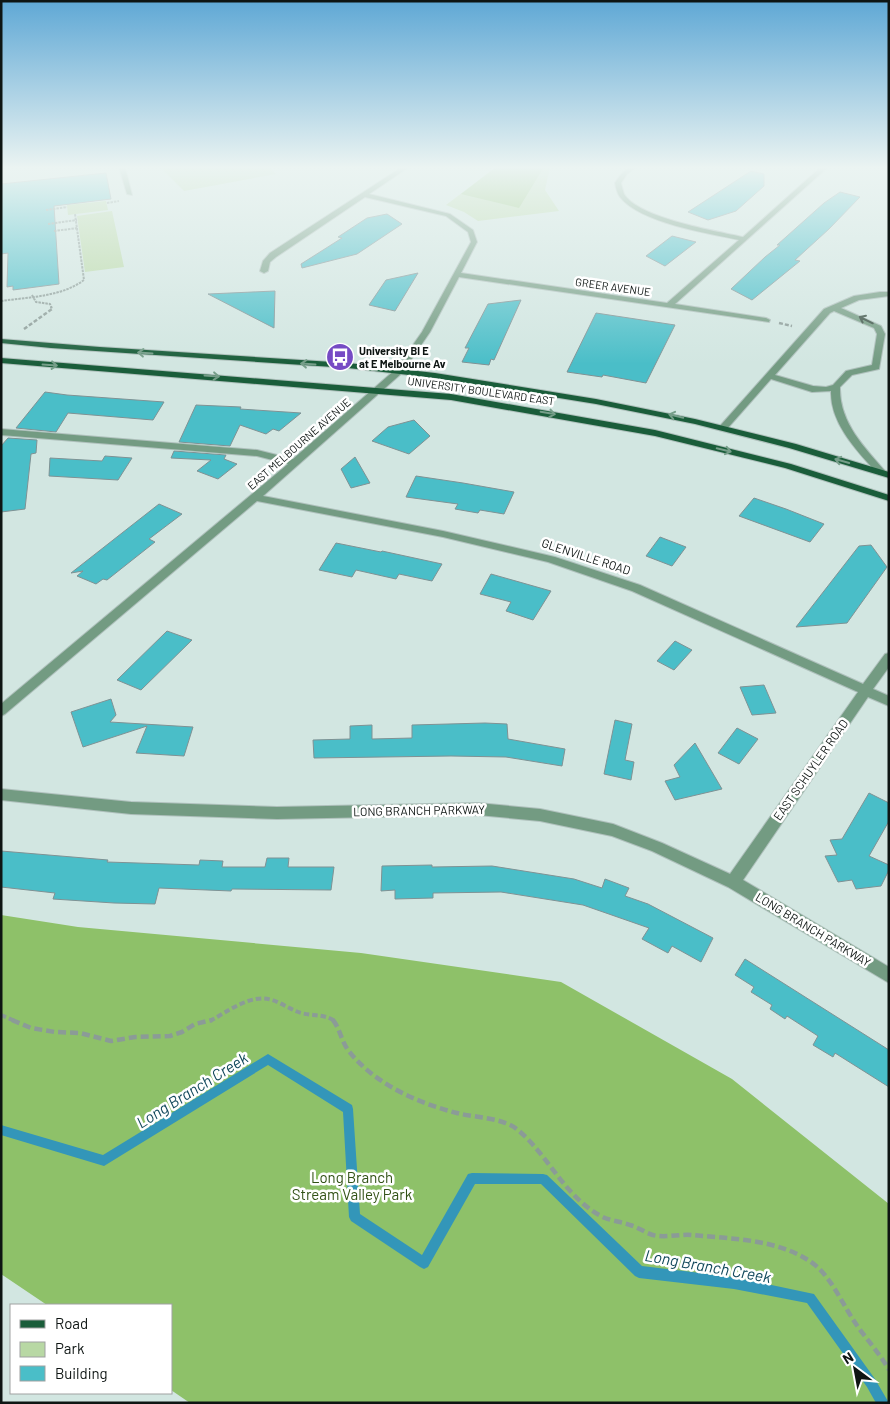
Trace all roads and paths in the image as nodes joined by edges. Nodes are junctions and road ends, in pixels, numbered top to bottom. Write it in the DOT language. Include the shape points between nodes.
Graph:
graph roads {
  1 [pos="79,233"];
  2 [pos="307,233"];
  3 [pos="471,233"];
  4 [pos="717,233"];
  5 [pos="750,233"];
  6 [pos="743,239"];
  7 [pos="264,271"];
  8 [pos="458,275"];
  9 [pos="889,294"];
  10 [pos="32,295"];
  11 [pos="1,301"];
  12 [pos="669,306"];
  13 [pos="834,308"];
  14 [pos="766,320"];
  15 [pos="784,324"];
  16 [pos="788,324"];
  17 [pos="23,330"];
  18 [pos="1,341"];
  19 [pos="1,360"];
  20 [pos="399,370"];
  21 [pos="769,376"];
  22 [pos="836,387"];
  23 [pos="378,390"];
  24 [pos="723,428"];
  25 [pos="1,432"];
  26 [pos="295,463"];
  27 [pos="885,474"];
  28 [pos="255,498"];
  29 [pos="889,498"];
  30 [pos="889,657"];
  31 [pos="866,691"];
  32 [pos="889,701"];
  33 [pos="1,711"];
  34 [pos="1,794"];
  35 [pos="733,882"];
  36 [pos="889,976"];
  37 [pos="1,1015"];
  38 [pos="889,1370"];
  1 -- 10 [label="path" via="84,280 70,289"];
  2 -- 7 [label="street" via="273,255"];
  3 -- 8 [label="street, EAST MELBOURNE AVENUE" via="474,242"];
  4 -- 6 [label="street"];
  5 -- 6 [label="street"];
  6 -- 12 [label="street"];
  8 -- 12 [label="street, GREER AVENUE"];
  8 -- 20 [label="street, EAST MELBOURNE AVENUE" via="426,332"];
  9 -- 13 [label="street" via="857,298"];
  10 -- 11 [label="path"];
  10 -- 17 [label="path" via="36,302 50,304 52,309"];
  12 -- 14 [label="street, GREER AVENUE"];
  13 -- 21 [label="street" via="827,311"];
  22 -- 13 [label="street, one-way" via="850,373 876,367 881,334 877,326"];
  15 -- 16 [label="path"];
  20 -- 18 [label="main road, UNIVERSITY BOULEVARD EAST, one-way" via="81,350"];
  19 -- 23 [label="main road, UNIVERSITY BOULEVARD EAST, one-way"];
  20 -- 23 [label="street, EAST MELBOURNE AVENUE"];
  24 -- 20 [label="main road, UNIVERSITY BOULEVARD EAST, one-way" via="660,412 562,394"];
  21 -- 22 [label="street" via="812,389"];
  21 -- 24 [label="street"];
  22 -- 27 [label="street" via="834,398 853,439"];
  23 -- 26 [label="street, EAST MELBOURNE AVENUE"];
  23 -- 29 [label="main road, UNIVERSITY BOULEVARD EAST, one-way" via="451,397 655,433 788,466"];
  27 -- 24 [label="main road, UNIVERSITY BOULEVARD EAST, one-way"];
  25 -- 26 [label="street" via="257,453"];
  26 -- 28 [label="street, EAST MELBOURNE AVENUE"];
  28 -- 31 [label="street, GLENVILLE ROAD" via="443,534 551,559 636,588"];
  28 -- 33 [label="street, EAST MELBOURNE AVENUE"];
  30 -- 31 [label="street, EAST SCHUYLER ROAD"];
  31 -- 32 [label="street, GLENVILLE ROAD"];
  31 -- 35 [label="street, EAST SCHUYLER ROAD"];
  34 -- 35 [label="street, LONG BRANCH PARKWAY" via="131,808 277,813 478,809 540,815 613,830"];
  35 -- 36 [label="street, LONG BRANCH PARKWAY"];
  37 -- 38 [label="path" via="31,1028 111,1040 170,1036 245,1002 257,1000 270,999 298,1012 324,1015 334,1020 341,1039 356,1060 368,1072 397,1090 456,1113 503,1122 517,1129 533,1144 576,1200 605,1218 658,1236 684,1234 765,1243 800,1256 816,1266"];
}
